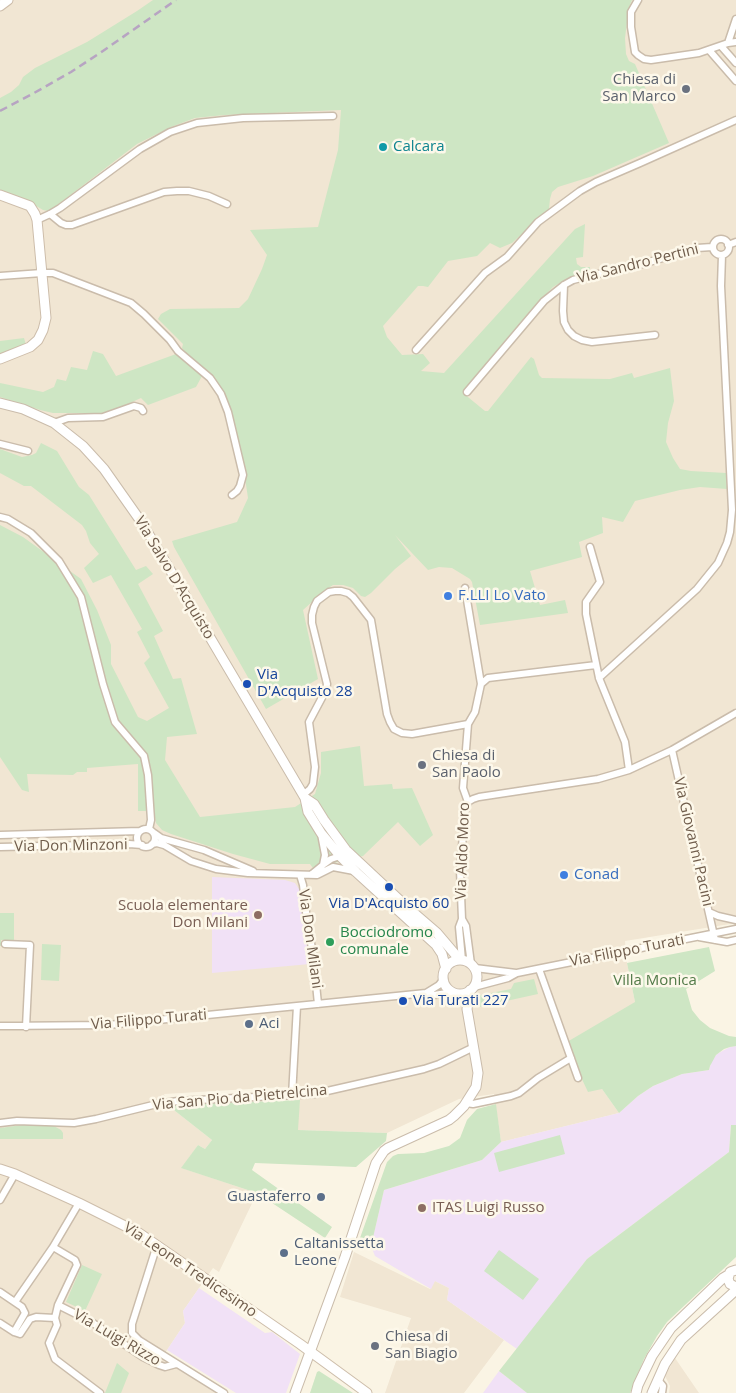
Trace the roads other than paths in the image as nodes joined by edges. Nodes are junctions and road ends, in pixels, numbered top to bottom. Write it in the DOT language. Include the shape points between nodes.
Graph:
graph roads {
  1 [pos="8,0"];
  2 [pos="638,0"];
  3 [pos="0,6"];
  4 [pos="736,19"];
  5 [pos="736,42"];
  6 [pos="728,43"];
  7 [pos="721,46"];
  8 [pos="709,50"];
  9 [pos="736,63"];
  10 [pos="736,81"];
  11 [pos="333,116"];
  12 [pos="736,120"];
  13 [pos="0,195"];
  14 [pos="227,204"];
  15 [pos="50,214"];
  16 [pos="37,220"];
  17 [pos="736,242"];
  18 [pos="728,245"];
  19 [pos="712,248"];
  20 [pos="722,255"];
  21 [pos="42,273"];
  22 [pos="0,276"];
  23 [pos="564,284"];
  24 [pos="655,335"];
  25 [pos="416,350"];
  26 [pos="0,359"];
  27 [pos="467,392"];
  28 [pos="0,403"];
  29 [pos="143,411"];
  30 [pos="54,423"];
  31 [pos="0,444"];
  32 [pos="28,451"];
  33 [pos="232,495"];
  34 [pos="0,517"];
  35 [pos="590,547"];
  36 [pos="465,588"];
  37 [pos="596,664"];
  38 [pos="599,678"];
  39 [pos="481,684"];
  40 [pos="736,713"];
  41 [pos="468,724"];
  42 [pos="672,750"];
  43 [pos="630,770"];
  44 [pos="304,796"];
  45 [pos="468,802"];
  46 [pos="140,831"];
  47 [pos="152,831"];
  48 [pos="321,833"];
  49 [pos="0,835"];
  50 [pos="152,844"];
  51 [pos="142,845"];
  52 [pos="0,847"];
  53 [pos="343,853"];
  54 [pos="323,865"];
  55 [pos="333,867"];
  56 [pos="356,872"];
  57 [pos="256,873"];
  58 [pos="300,874"];
  59 [pos="312,874"];
  60 [pos="709,912"];
  61 [pos="736,920"];
  62 [pos="736,929"];
  63 [pos="715,937"];
  64 [pos="736,940"];
  65 [pos="5,944"];
  66 [pos="467,963"];
  67 [pos="446,969"];
  68 [pos="539,969"];
  69 [pos="517,973"];
  70 [pos="444,979"];
  71 [pos="472,989"];
  72 [pos="454,992"];
  73 [pos="426,993"];
  74 [pos="318,1004"];
  75 [pos="297,1006"];
  76 [pos="467,1009"];
  77 [pos="0,1026"];
  78 [pos="26,1027"];
  79 [pos="474,1047"];
  80 [pos="571,1058"];
  81 [pos="578,1078"];
  82 [pos="292,1096"];
  83 [pos="466,1103"];
  84 [pos="0,1124"];
  85 [pos="0,1169"];
  86 [pos="15,1174"];
  87 [pos="0,1200"];
  88 [pos="79,1203"];
  89 [pos="157,1245"];
  90 [pos="53,1247"];
  91 [pos="733,1270"];
  92 [pos="736,1288"];
  93 [pos="0,1292"];
  94 [pos="15,1302"];
  95 [pos="58,1305"];
  96 [pos="55,1318"];
  97 [pos="0,1323"];
  98 [pos="14,1332"];
  99 [pos="310,1353"];
  100 [pos="176,1364"];
  101 [pos="658,1380"];
  102 [pos="100,1393"];
  103 [pos="224,1393"];
  104 [pos="296,1393"];
  105 [pos="367,1393"];
  106 [pos="636,1393"];
  107 [pos="652,1393"];
  108 [pos="662,1393"];
  1 -- 3 [label="street"];
  2 -- 8 [label="street" via="630,22 638,55 651,60"];
  4 -- 6 [label="street"];
  5 -- 6 [label="street"];
  6 -- 7 [label="street"];
  7 -- 8 [label="street"];
  7 -- 9 [label="street"];
  8 -- 10 [label="street"];
  11 -- 15 [label="street" via="243,118 197,123 170,132 140,149"];
  12 -- 25 [label="street" via="580,191 538,222 506,257 485,273"];
  13 -- 16 [label="street" via="30,206"];
  14 -- 15 [label="street" via="209,196 177,191 164,192 72,225 61,223"];
  15 -- 16 [label="street"];
  16 -- 21 [label="street"];
  17 -- 18 [label="street, Via Sandro Pertini"];
  18 -- 19 [label="street, Via Sandro Pertini" via="725,240 718,239"];
  18 -- 20 [label="street, Via Sandro Pertini" via="727,253"];
  19 -- 20 [label="street, Via Sandro Pertini"];
  19 -- 23 [label="street, Via Sandro Pertini" via="697,248"];
  20 -- 38 [label="street" via="732,510 728,543 718,563 698,589"];
  21 -- 22 [label="street"];
  21 -- 26 [label="street" via="46,318 43,330 30,346"];
  21 -- 33 [label="street" via="58,274 138,308 210,378 225,403 241,464 242,480"];
  23 -- 24 [label="street, Via Sandro Pertini" via="564,322 574,336 592,342"];
  23 -- 27 [label="street, Via Sandro Pertini" via="544,301"];
  28 -- 30 [label="street, Via Salvo D'Acquisto"];
  29 -- 30 [label="street" via="134,406 103,417 68,418"];
  30 -- 44 [label="street, Via Salvo D'Acquisto" via="83,446 104,469 142,523"];
  31 -- 32 [label="street"];
  34 -- 47 [label="street" via="30,533 59,561 81,597 115,722 144,756"];
  35 -- 37 [label="street" via="600,582 586,602"];
  36 -- 39 [label="street, Via Aldo Moro"];
  37 -- 38 [label="street"];
  37 -- 39 [label="street" via="488,678"];
  38 -- 43 [label="street" via="625,742"];
  39 -- 41 [label="street, Via Aldo Moro" via="476,712"];
  40 -- 42 [label="street"];
  41 -- 44 [label="street" via="412,734 394,729 387,714 371,620 348,593 329,592 317,601 312,615 327,684 309,722 315,767 313,784"];
  41 -- 45 [label="street, Via Aldo Moro" via="463,788"];
  42 -- 43 [label="street"];
  42 -- 60 [label="street, Via Giovanni Pacini"];
  43 -- 45 [label="street" via="598,779 479,797"];
  44 -- 48 [label="street, Via Salvo D'Acquisto" via="308,812"];
  44 -- 53 [label="street, Via Salvo D'Acquisto" via="314,804"];
  45 -- 66 [label="street, Via Aldo Moro" via="460,870"];
  46 -- 47 [label="street, Via Don Minzoni"];
  46 -- 49 [label="street, Via Don Minzoni"];
  46 -- 51 [label="street, Via Don Minzoni" via="137,837"];
  47 -- 50 [label="street" via="155,839"];
  47 -- 57 [label="street, Via Don Minzoni" via="161,838 204,850"];
  48 -- 53 [label="street, Via Salvo D'Acquisto"];
  48 -- 54 [label="street" via="325,855"];
  50 -- 51 [label="street, Via Don Minzoni"];
  50 -- 57 [label="street, Via Don Minzoni" via="164,845 191,861 216,869"];
  51 -- 52 [label="street, Via Don Minzoni"];
  53 -- 54 [label="street"];
  53 -- 55 [label="street"];
  53 -- 56 [label="street, Via Salvo D'Acquisto"];
  53 -- 66 [label="street, Via Salvo D'Acquisto" via="437,933"];
  54 -- 59 [label="street"];
  55 -- 56 [label="street"];
  55 -- 59 [label="street, Via Don Minzoni"];
  56 -- 67 [label="street, Via Salvo D'Acquisto" via="431,939 438,947"];
  57 -- 58 [label="street, Via Don Minzoni"];
  58 -- 59 [label="street, Via Don Minzoni"];
  58 -- 74 [label="street, Via Don Milani"];
  60 -- 61 [label="street"];
  60 -- 63 [label="street, Via Giovanni Pacini"];
  62 -- 63 [label="street"];
  63 -- 64 [label="street" via="727,942"];
  63 -- 68 [label="street, Via Filippo Turati" via="698,937"];
  65 -- 78 [label="street" via="30,945"];
  66 -- 67 [label="street" via="452,962"];
  66 -- 69 [label="street"];
  66 -- 71 [label="street" via="477,978"];
  67 -- 70 [label="street"];
  68 -- 69 [label="street, Via Filippo Turati"];
  68 -- 80 [label="street"];
  69 -- 71 [label="street"];
  70 -- 72 [label="street"];
  70 -- 73 [label="street"];
  71 -- 72 [label="street" via="466,993"];
  71 -- 76 [label="street"];
  72 -- 73 [label="street, Via Filippo Turati"];
  72 -- 76 [label="street"];
  73 -- 74 [label="street, Via Filippo Turati"];
  74 -- 75 [label="street, Via Filippo Turati"];
  75 -- 78 [label="street, Via Filippo Turati" via="108,1025"];
  75 -- 82 [label="street"];
  76 -- 79 [label="street"];
  77 -- 78 [label="street, Via Filippo Turati"];
  79 -- 82 [label="street, Via San Pio da Pietrelcina" via="424,1069"];
  79 -- 83 [label="street" via="478,1081"];
  80 -- 81 [label="street"];
  80 -- 83 [label="street" via="519,1093"];
  82 -- 84 [label="street, Via San Pio da Pietrelcina" via="178,1101 74,1122 17,1121"];
  83 -- 99 [label="street" via="448,1120 388,1148 380,1156"];
  85 -- 86 [label="street, Via Leone Tredicesimo"];
  86 -- 87 [label="street"];
  86 -- 88 [label="street, Via Leone Tredicesimo"];
  88 -- 89 [label="street, Via Leone Tredicesimo"];
  88 -- 90 [label="street"];
  89 -- 99 [label="street, Via Leone Tredicesimo"];
  89 -- 100 [label="street, Via Luigi Rizzo" via="132,1333"];
  90 -- 94 [label="street"];
  90 -- 95 [label="street" via="75,1260 77,1265"];
  91 -- 92 [label="street" via="728,1282"];
  91 -- 106 [label="street" via="671,1328 652,1356"];
  92 -- 101 [label="street" via="681,1340"];
  93 -- 94 [label="street"];
  94 -- 98 [label="street" via="24,1313"];
  95 -- 96 [label="street"];
  95 -- 100 [label="street, Via Luigi Rizzo" via="90,1321 143,1357 165,1367"];
  96 -- 98 [label="street, Via Luigi Rizzo" via="30,1319 20,1334"];
  96 -- 102 [label="street, Via Luigi Rizzo" via="57,1325 49,1343 55,1359"];
  97 -- 98 [label="street"];
  99 -- 104 [label="street"];
  99 -- 105 [label="street, Via Leone Tredicesimo"];
  100 -- 103 [label="street, Via Luigi Rizzo"];
  101 -- 107 [label="street"];
  101 -- 108 [label="street" via="663,1386"];
}
